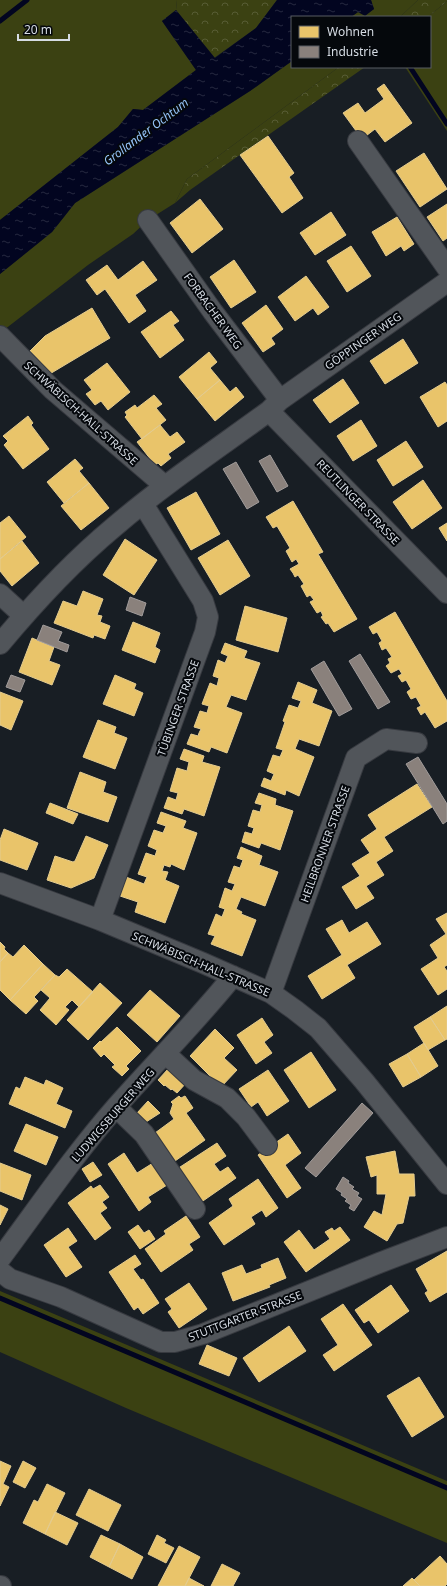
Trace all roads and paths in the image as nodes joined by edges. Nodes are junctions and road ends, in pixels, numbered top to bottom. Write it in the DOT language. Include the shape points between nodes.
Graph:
graph roads {
  1 [pos="358,141"];
  2 [pos="148,220"];
  3 [pos="447,268"];
  4 [pos="447,282"];
  5 [pos="0,336"];
  6 [pos="274,406"];
  7 [pos="165,486"];
  8 [pos="143,504"];
  9 [pos="445,587"];
  10 [pos="0,594"];
  11 [pos="24,616"];
  12 [pos="0,644"];
  13 [pos="417,743"];
  14 [pos="0,883"];
  15 [pos="100,920"];
  16 [pos="232,976"];
  17 [pos="271,993"];
  18 [pos="166,1054"];
  19 [pos="116,1107"];
  20 [pos="267,1145"];
  21 [pos="447,1184"];
  22 [pos="195,1209"];
  23 [pos="447,1237"];
  24 [pos="0,1259"];
  25 [pos="0,1271"];
  1 -- 3 [label="street"];
  2 -- 6 [label="street, FORBACHER WEG" via="213,312"];
  4 -- 6 [label="street, GÖPPINGER WEG"];
  5 -- 7 [label="street, SCHWÄBISCH-HALL-STRASSE" via="53,390"];
  6 -- 7 [label="street"];
  6 -- 9 [label="street, REUTLINGER STRASSE"];
  7 -- 8 [label="street"];
  8 -- 11 [label="street" via="67,570"];
  8 -- 15 [label="street, TÜBINGER STRASSE" via="203,601 208,616 205,632"];
  10 -- 11 [label="street"];
  11 -- 12 [label="street"];
  13 -- 17 [label="street, HEILBRONNER STRASSE" via="386,739 356,758"];
  14 -- 15 [label="street, SCHWÄBISCH-HALL-STRASSE"];
  15 -- 16 [label="street, SCHWÄBISCH-HALL-STRASSE"];
  16 -- 17 [label="street, SCHWÄBISCH-HALL-STRASSE"];
  16 -- 18 [label="street, LUDWIGSBURGER WEG"];
  17 -- 21 [label="street, SCHWÄBISCH-HALL-STRASSE" via="318,1028"];
  18 -- 19 [label="street, LUDWIGSBURGER WEG"];
  18 -- 20 [label="street" via="194,1080 227,1098 246,1117"];
  19 -- 22 [label="street" via="144,1134"];
  19 -- 24 [label="street, LUDWIGSBURGER WEG"];
  23 -- 25 [label="street, STUTTGARTER STRASSE" via="203,1334 175,1342 161,1342 61,1297 10,1279"];
}
